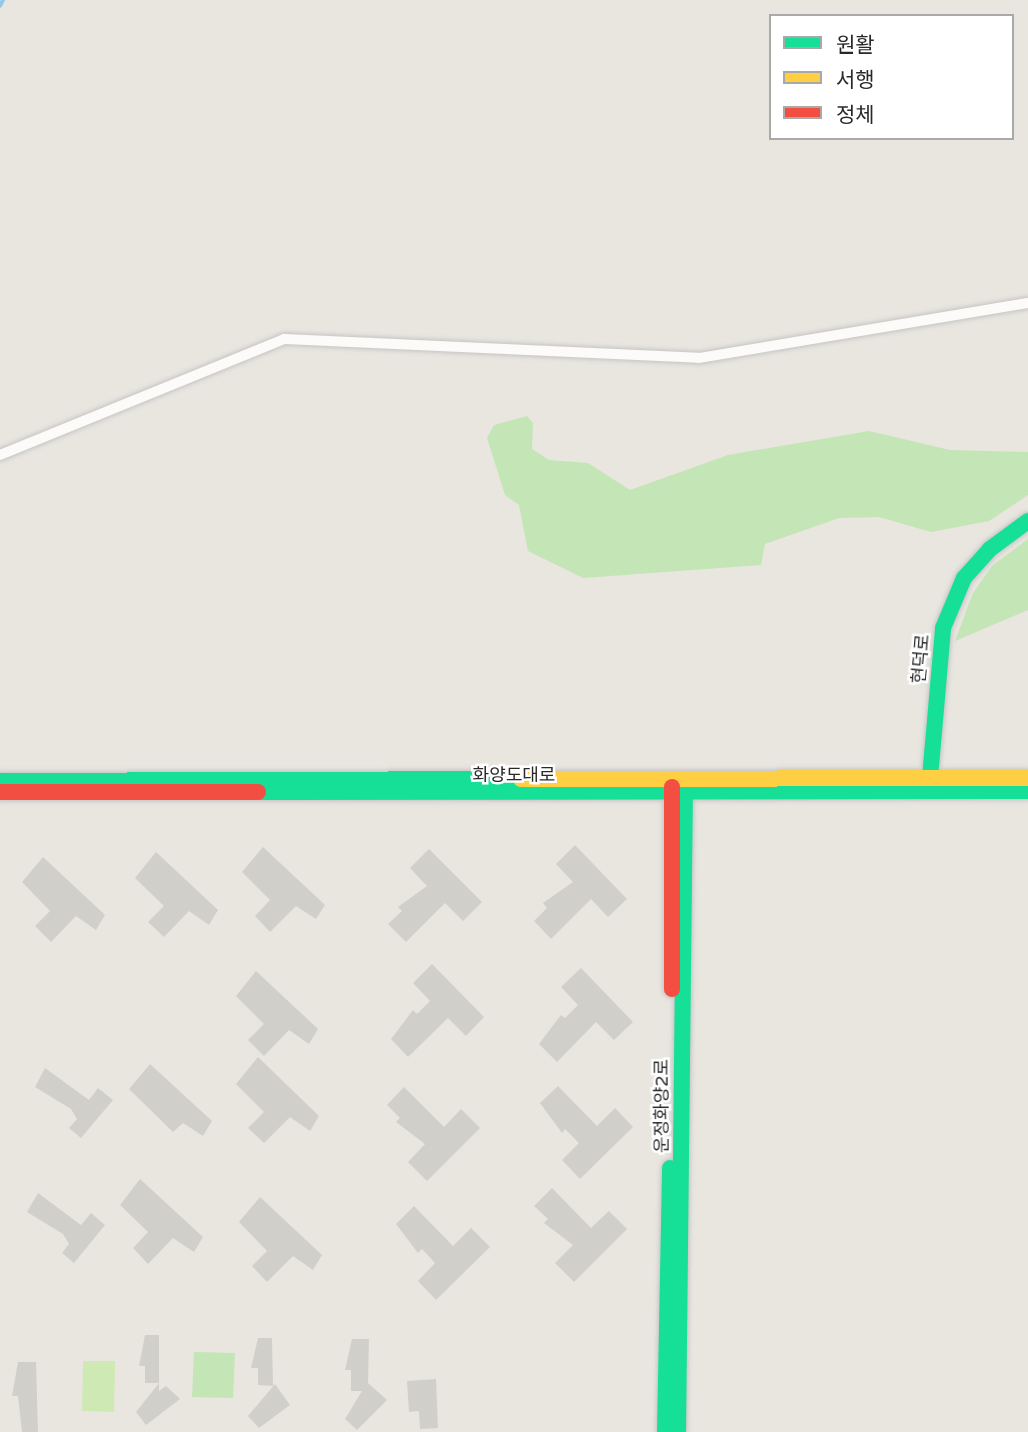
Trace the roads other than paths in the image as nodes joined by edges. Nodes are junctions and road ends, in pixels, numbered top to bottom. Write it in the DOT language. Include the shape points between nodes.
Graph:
graph roads {
  1 [pos="1028,303"];
  2 [pos="0,455"];
  3 [pos="1028,521"];
  4 [pos="1028,778"];
  5 [pos="0,781"];
  6 [pos="930,785"];
  7 [pos="678,788"];
  8 [pos="1028,791"];
  9 [pos="0,792"];
  10 [pos="665,1432"];
  11 [pos="678,1432"];
  1 -- 2 [label="street" via="699,358 284,339"];
  3 -- 6 [label="main road, 현덕로" via="989,549 964,578 943,628"];
  4 -- 6 [label="main road, 화양도대로"];
  5 -- 7 [label="main road, 화양도대로"];
  6 -- 7 [label="main road, 화양도대로"];
  6 -- 8 [label="main road, 화양도대로"];
  7 -- 9 [label="main road, 화양도대로"];
  7 -- 10 [label="main road, 운정화양2로"];
  7 -- 11 [label="main road, 운정화양2로"];
}
